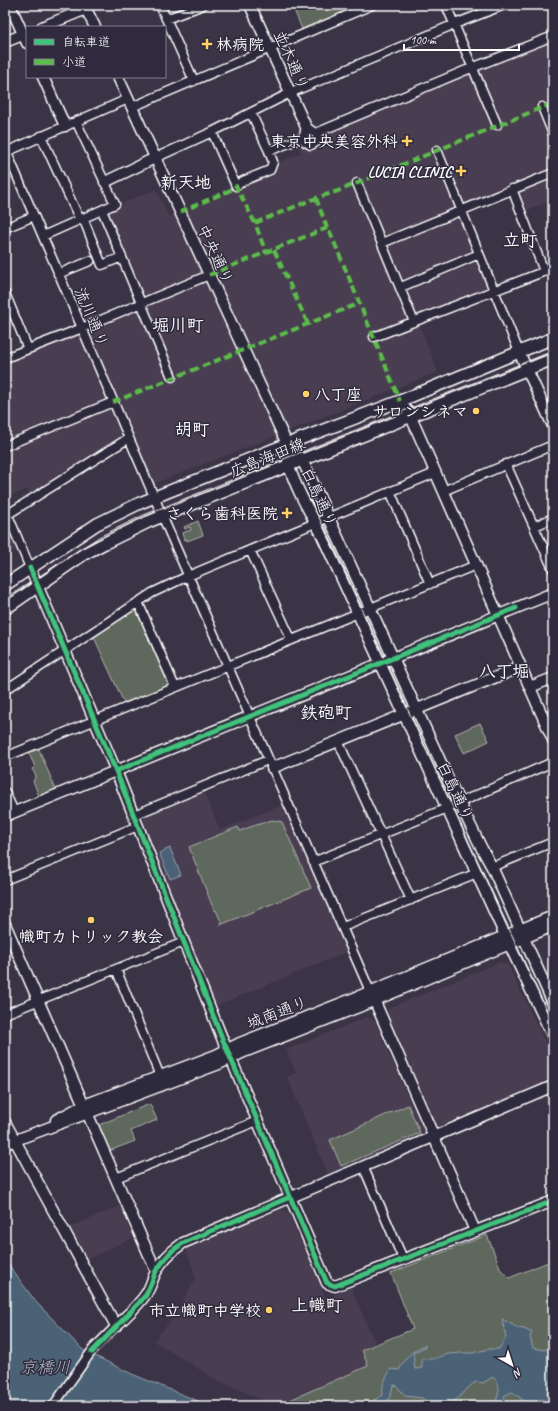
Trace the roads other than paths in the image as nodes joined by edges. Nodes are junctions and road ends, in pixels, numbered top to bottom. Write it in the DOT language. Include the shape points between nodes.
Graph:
graph roads {
  1 [pos="10,5"];
  2 [pos="160,5"];
  3 [pos="203,5"];
  4 [pos="250,5"];
  5 [pos="372,5"];
  6 [pos="446,5"];
  7 [pos="504,5"];
  8 [pos="85,7"];
  9 [pos="166,19"];
  10 [pos="455,24"];
  11 [pos="44,26"];
  12 [pos="94,26"];
  13 [pos="553,36"];
  14 [pos="26,37"];
  15 [pos="5,42"];
  16 [pos="270,49"];
  17 [pos="473,67"];
  18 [pos="43,78"];
  19 [pos="118,78"];
  20 [pos="194,81"];
  21 [pos="290,94"];
  22 [pos="130,103"];
  23 [pos="542,107"];
  24 [pos="251,113"];
  25 [pos="76,121"];
  26 [pos="497,125"];
  27 [pos="65,126"];
  28 [pos="212,132"];
  29 [pos="305,132"];
  30 [pos="316,133"];
  31 [pos="553,134"];
  32 [pos="42,136"];
  33 [pos="6,150"];
  34 [pos="437,150"];
  35 [pos="269,152"];
  36 [pos="155,158"];
  37 [pos="553,173"];
  38 [pos="105,182"];
  39 [pos="357,183"];
  40 [pos="512,189"];
  41 [pos="102,210"];
  42 [pos="462,210"];
  43 [pos="34,216"];
  44 [pos="81,219"];
  45 [pos="5,228"];
  46 [pos="42,236"];
  47 [pos="382,243"];
  48 [pos="479,254"];
  49 [pos="122,257"];
  50 [pos="90,261"];
  51 [pos="553,268"];
  52 [pos="544,271"];
  53 [pos="58,274"];
  54 [pos="209,275"];
  55 [pos="401,287"];
  56 [pos="494,291"];
  57 [pos="6,298"];
  58 [pos="140,304"];
  59 [pos="414,322"];
  60 [pos="82,329"];
  61 [pos="374,337"];
  62 [pos="553,338"];
  63 [pos="28,349"];
  64 [pos="519,352"];
  65 [pos="5,358"];
  66 [pos="553,359"];
  67 [pos="528,369"];
  68 [pos="172,377"];
  69 [pos="400,400"];
  70 [pos="113,402"];
  71 [pos="550,412"];
  72 [pos="411,417"];
  73 [pos="553,426"];
  74 [pos="129,438"];
  75 [pos="287,444"];
  76 [pos="553,445"];
  77 [pos="5,446"];
  78 [pos="302,460"];
  79 [pos="506,464"];
  80 [pos="289,465"];
  81 [pos="435,473"];
  82 [pos="390,491"];
  83 [pos="443,491"];
  84 [pos="154,497"];
  85 [pos="6,512"];
  86 [pos="162,516"];
  87 [pos="328,518"];
  88 [pos="553,518"];
  89 [pos="315,523"];
  90 [pos="535,526"];
  91 [pos="250,550"];
  92 [pos="550,555"];
  93 [pos="476,565"];
  94 [pos="30,568"];
  95 [pos="553,569"];
  96 [pos="188,576"];
  97 [pos="430,584"];
  98 [pos="5,585"];
  99 [pos="38,586"];
  100 [pos="553,593"];
  101 [pos="138,602"];
  102 [pos="370,607"];
  103 [pos="5,609"];
  104 [pos="357,612"];
  105 [pos="498,616"];
  106 [pos="291,639"];
  107 [pos="65,650"];
  108 [pos="394,658"];
  109 [pos="381,664"];
  110 [pos="227,666"];
  111 [pos="521,667"];
  112 [pos="553,678"];
  113 [pos="174,687"];
  114 [pos="530,687"];
  115 [pos="5,690"];
  116 [pos="417,709"];
  117 [pos="404,714"];
  118 [pos="250,717"];
  119 [pos="94,720"];
  120 [pos="553,740"];
  121 [pos="338,741"];
  122 [pos="5,756"];
  123 [pos="553,762"];
  124 [pos="270,764"];
  125 [pos="116,771"];
  126 [pos="5,792"];
  127 [pos="459,802"];
  128 [pos="447,807"];
  129 [pos="9,814"];
  130 [pos="134,815"];
  131 [pos="138,826"];
  132 [pos="382,834"];
  133 [pos="553,842"];
  134 [pos="313,862"];
  135 [pos="492,867"];
  136 [pos="477,872"];
  137 [pos="5,880"];
  138 [pos="411,900"];
  139 [pos="553,916"];
  140 [pos="5,924"];
  141 [pos="553,926"];
  142 [pos="342,927"];
  143 [pos="522,933"];
  144 [pos="507,940"];
  145 [pos="184,942"];
  146 [pos="116,968"];
  147 [pos="370,991"];
  148 [pos="375,1000"];
  149 [pos="38,1001"];
  150 [pos="553,1003"];
  151 [pos="5,1014"];
  152 [pos="553,1037"];
  153 [pos="229,1054"];
  154 [pos="160,1075"];
  155 [pos="164,1085"];
  156 [pos="553,1086"];
  157 [pos="86,1110"];
  158 [pos="257,1121"];
  159 [pos="5,1122"];
  160 [pos="434,1136"];
  161 [pos="10,1142"];
  162 [pos="363,1166"];
  163 [pos="116,1178"];
  164 [pos="290,1197"];
  165 [pos="553,1200"];
  166 [pos="475,1231"];
  167 [pos="403,1260"];
  168 [pos="156,1270"];
  169 [pos="116,1326"];
  170 [pos="53,1406"];
  1 -- 14 [label="street"];
  2 -- 9 [label="street"];
  3 -- 9 [label="street"];
  4 -- 16 [label="street, 並木通り"];
  5 -- 16 [label="street"];
  6 -- 10 [label="street"];
  7 -- 10 [label="street"];
  8 -- 11 [label="street"];
  8 -- 12 [label="street"];
  9 -- 20 [label="street"];
  10 -- 17 [label="street"];
  10 -- 21 [label="street"];
  13 -- 17 [label="street"];
  14 -- 15 [label="street"];
  16 -- 20 [label="street"];
  16 -- 21 [label="street, 並木通り"];
  17 -- 26 [label="street"];
  17 -- 30 [label="street"];
  18 -- 27 [label="street"];
  19 -- 22 [label="street, 中央通り"];
  20 -- 22 [label="street"];
  21 -- 24 [label="street"];
  21 -- 29 [label="street, 並木通り"];
  22 -- 25 [label="street"];
  22 -- 36 [label="street, 中央通り"];
  23 -- 31 [label="street"];
  24 -- 28 [label="street"];
  24 -- 35 [label="street"];
  25 -- 27 [label="street"];
  25 -- 38 [label="street"];
  27 -- 32 [label="street"];
  28 -- 35 [label="street" via="236,186 270,170 273,162"];
  28 -- 36 [label="street"];
  29 -- 30 [label="street"];
  29 -- 30 [label="street" via="305,142 311,145 317,139"];
  29 -- 35 [label="street"];
  32 -- 33 [label="street"];
  32 -- 44 [label="street"];
  33 -- 43 [label="street, 流川通り"];
  34 -- 42 [label="street"];
  36 -- 38 [label="street"];
  36 -- 54 [label="street, 中央通り"];
  37 -- 40 [label="street"];
  38 -- 41 [label="street" via="115,204"];
  39 -- 47 [label="street"];
  40 -- 42 [label="street"];
  40 -- 52 [label="street"];
  41 -- 44 [label="street"];
  41 -- 49 [label="street"];
  42 -- 47 [label="street"];
  42 -- 48 [label="street"];
  43 -- 45 [label="street"];
  43 -- 46 [label="street, 流川通り"];
  44 -- 46 [label="street"];
  44 -- 49 [label="street" via="102,265"];
  46 -- 53 [label="street, 流川通り"];
  47 -- 55 [label="street"];
  48 -- 55 [label="street"];
  48 -- 56 [label="street"];
  49 -- 58 [label="street"];
  50 -- 53 [label="street"];
  51 -- 52 [label="street"];
  52 -- 56 [label="street"];
  53 -- 60 [label="street, 流川通り"];
  54 -- 58 [label="street"];
  54 -- 75 [label="street, 中央通り"];
  55 -- 59 [label="street"];
  56 -- 59 [label="street"];
  56 -- 64 [label="street"];
  57 -- 63 [label="street"];
  58 -- 60 [label="street"];
  58 -- 68 [label="street"];
  59 -- 61 [label="street"];
  60 -- 63 [label="street"];
  60 -- 70 [label="street, 流川通り"];
  62 -- 64 [label="main road, 広島海田線"];
  63 -- 65 [label="street"];
  64 -- 67 [label="street"];
  64 -- 69 [label="main road, 広島海田線"];
  66 -- 67 [label="main road, 広島海田線"];
  67 -- 71 [label="street"];
  67 -- 72 [label="main road, 広島海田線"];
  69 -- 72 [label="street"];
  69 -- 75 [label="main road, 広島海田線"];
  70 -- 74 [label="street, 流川通り"];
  70 -- 77 [label="street"];
  71 -- 73 [label="street"];
  72 -- 78 [label="main road, 広島海田線"];
  72 -- 81 [label="street"];
  74 -- 84 [label="street, 流川通り"];
  74 -- 85 [label="street"];
  75 -- 78 [label="street, 白島通り"];
  75 -- 80 [label="street, 白島通り"];
  75 -- 84 [label="main road, 広島海田線"];
  76 -- 79 [label="street"];
  78 -- 80 [label="main road, 広島海田線"];
  78 -- 87 [label="street, 白島通り"];
  79 -- 83 [label="street"];
  79 -- 90 [label="street"];
  80 -- 86 [label="main road, 広島海田線"];
  80 -- 89 [label="street, 白島通り"];
  81 -- 82 [label="street"];
  81 -- 83 [label="street"];
  82 -- 87 [label="street"];
  82 -- 97 [label="street"];
  83 -- 93 [label="street"];
  84 -- 86 [label="street, 流川通り"];
  84 -- 94 [label="main road, 広島海田線" via="97,524"];
  85 -- 94 [label="street"];
  86 -- 96 [label="street, 流川通り"];
  86 -- 99 [label="main road, 広島海田線" via="84,554"];
  87 -- 89 [label="street"];
  87 -- 102 [label="street, 白島通り"];
  88 -- 90 [label="street"];
  89 -- 91 [label="street"];
  89 -- 104 [label="street, 白島通り"];
  90 -- 92 [label="street"];
  91 -- 96 [label="street"];
  91 -- 106 [label="street"];
  92 -- 95 [label="street"];
  93 -- 97 [label="street"];
  93 -- 105 [label="street"];
  94 -- 98 [label="main road, 広島海田線"];
  94 -- 99 [label="street"];
  96 -- 101 [label="street" via="152,592"];
  96 -- 110 [label="street, 流川通り"];
  97 -- 102 [label="street"];
  99 -- 103 [label="main road, 広島海田線"];
  99 -- 107 [label="street"];
  100 -- 105 [label="street"];
  101 -- 107 [label="street"];
  101 -- 113 [label="street"];
  102 -- 104 [label="street"];
  102 -- 108 [label="street, 白島通り"];
  104 -- 106 [label="street"];
  104 -- 109 [label="street, 白島通り"];
  105 -- 108 [label="street"];
  105 -- 111 [label="street"];
  106 -- 110 [label="street"];
  107 -- 115 [label="street"];
  107 -- 119 [label="street"];
  108 -- 109 [label="street"];
  108 -- 116 [label="street, 白島通り"];
  109 -- 117 [label="street, 白島通り"];
  109 -- 118 [label="street"];
  110 -- 113 [label="street"];
  110 -- 118 [label="street, 流川通り"];
  111 -- 114 [label="street"];
  111 -- 116 [label="street"];
  112 -- 114 [label="street"];
  113 -- 119 [label="street"];
  114 -- 120 [label="street"];
  116 -- 117 [label="street"];
  116 -- 127 [label="street, 白島通り"];
  117 -- 121 [label="street"];
  117 -- 128 [label="street, 白島通り"];
  118 -- 124 [label="street, 流川通り"];
  118 -- 125 [label="street"];
  119 -- 122 [label="street"];
  119 -- 125 [label="street"];
  121 -- 124 [label="street"];
  121 -- 132 [label="street"];
  123 -- 127 [label="street"];
  124 -- 130 [label="street"];
  124 -- 134 [label="street, 流川通り"];
  125 -- 129 [label="street"];
  125 -- 130 [label="street"];
  126 -- 129 [label="street"];
  127 -- 128 [label="street"];
  127 -- 135 [label="street, 白島通り"];
  128 -- 132 [label="street"];
  128 -- 136 [label="street, 白島通り"];
  130 -- 131 [label="street"];
  131 -- 137 [label="street"];
  131 -- 145 [label="street"];
  132 -- 134 [label="street"];
  132 -- 138 [label="street"];
  133 -- 135 [label="street"];
  134 -- 142 [label="street, 流川通り"];
  135 -- 143 [label="street, 白島通り"];
  136 -- 138 [label="street"];
  136 -- 144 [label="street, 白島通り"];
  138 -- 142 [label="street"];
  139 -- 143 [label="street, 城南通り"];
  140 -- 149 [label="street"];
  141 -- 143 [label="street, 城南通り"];
  142 -- 147 [label="street, 流川通り"];
  143 -- 144 [label="street, 城南通り"];
  143 -- 150 [label="street, 白島通り"];
  144 -- 147 [label="street, 城南通り"];
  144 -- 148 [label="street, 城南通り"];
  144 -- 152 [label="street, 白島通り"];
  145 -- 146 [label="street"];
  145 -- 153 [label="street"];
  146 -- 149 [label="street"];
  146 -- 154 [label="street"];
  147 -- 148 [label="street"];
  147 -- 153 [label="street, 城南通り" via="240,1043"];
  148 -- 153 [label="street, 城南通り" via="298,1032"];
  148 -- 160 [label="street"];
  149 -- 151 [label="street"];
  149 -- 157 [label="street"];
  153 -- 154 [label="street, 城南通り" via="216,1055"];
  153 -- 155 [label="street, 城南通り" via="219,1064"];
  153 -- 158 [label="street"];
  154 -- 155 [label="street"];
  154 -- 157 [label="street, 城南通り"];
  155 -- 157 [label="street, 城南通り"];
  156 -- 160 [label="street"];
  157 -- 161 [label="street, 城南通り"];
  157 -- 163 [label="street"];
  158 -- 163 [label="street"];
  158 -- 164 [label="street"];
  159 -- 161 [label="street"];
  160 -- 162 [label="street"];
  160 -- 166 [label="street"];
  161 -- 169 [label="street"];
  162 -- 164 [label="street"];
  162 -- 167 [label="street"];
  163 -- 168 [label="street"];
  164 -- 167 [label="street" via="327,1283 335,1286"];
  164 -- 168 [label="street" via="184,1243 172,1251"];
  165 -- 166 [label="street"];
  166 -- 167 [label="street"];
  168 -- 169 [label="street" via="146,1294"];
  169 -- 170 [label="street" via="92,1352"];
}
